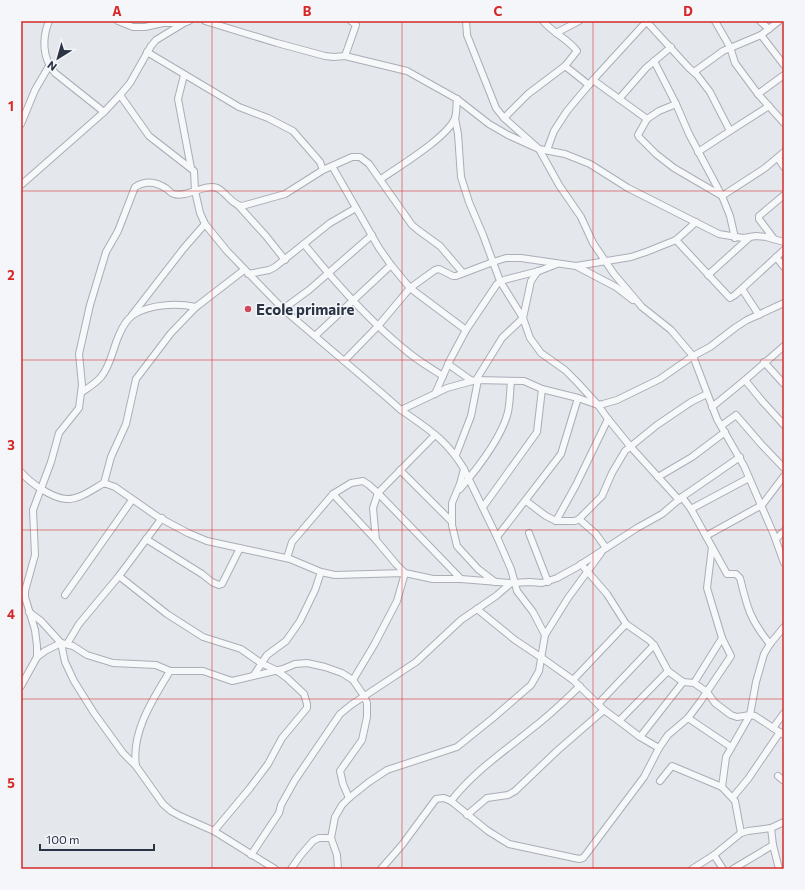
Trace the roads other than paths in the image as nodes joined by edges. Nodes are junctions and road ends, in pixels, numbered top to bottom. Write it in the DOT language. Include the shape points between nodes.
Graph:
graph roads {
  1 [pos="49,21"];
  2 [pos="118,21"];
  3 [pos="205,21"];
  4 [pos="466,21"];
  5 [pos="543,21"];
  6 [pos="579,21"];
  7 [pos="647,21"];
  8 [pos="715,21"];
  9 [pos="760,21"];
  10 [pos="779,21"];
  11 [pos="164,22"];
  12 [pos="187,22"];
  13 [pos="356,22"];
  14 [pos="769,29"];
  15 [pos="556,33"];
  16 [pos="761,34"];
  17 [pos="671,47"];
  18 [pos="730,47"];
  19 [pos="147,52"];
  20 [pos="345,56"];
  21 [pos="654,61"];
  22 [pos="784,65"];
  23 [pos="49,66"];
  24 [pos="565,66"];
  25 [pos="694,72"];
  26 [pos="184,75"];
  27 [pos="784,75"];
  28 [pos="591,82"];
  29 [pos="758,94"];
  30 [pos="120,95"];
  31 [pos="457,99"];
  32 [pos="619,99"];
  33 [pos="676,104"];
  34 [pos="769,106"];
  35 [pos="104,112"];
  36 [pos="455,118"];
  37 [pos="504,118"];
  38 [pos="647,119"];
  39 [pos="784,123"];
  40 [pos="21,124"];
  41 [pos="730,131"];
  42 [pos="539,149"];
  43 [pos="547,150"];
  44 [pos="698,152"];
  45 [pos="784,152"];
  46 [pos="778,158"];
  47 [pos="332,166"];
  48 [pos="784,167"];
  49 [pos="191,168"];
  50 [pos="323,170"];
  51 [pos="381,180"];
  52 [pos="21,185"];
  53 [pos="195,191"];
  54 [pos="784,195"];
  55 [pos="722,196"];
  56 [pos="238,205"];
  57 [pos="356,208"];
  58 [pos="696,222"];
  59 [pos="205,224"];
  60 [pos="372,235"];
  61 [pos="750,237"];
  62 [pos="735,238"];
  63 [pos="774,238"];
  64 [pos="676,240"];
  65 [pos="784,242"];
  66 [pos="304,244"];
  67 [pos="784,250"];
  68 [pos="776,257"];
  69 [pos="285,260"];
  70 [pos="605,261"];
  71 [pos="493,262"];
  72 [pos="558,263"];
  73 [pos="391,264"];
  74 [pos="576,266"];
  75 [pos="784,267"];
  76 [pos="539,271"];
  77 [pos="246,272"];
  78 [pos="463,273"];
  79 [pos="328,274"];
  80 [pos="708,275"];
  81 [pos="500,281"];
  82 [pos="410,288"];
  83 [pos="742,289"];
  84 [pos="352,300"];
  85 [pos="784,304"];
  86 [pos="196,307"];
  87 [pos="642,307"];
  88 [pos="283,309"];
  89 [pos="132,315"];
  90 [pos="759,315"];
  91 [pos="523,318"];
  92 [pos="378,326"];
  93 [pos="466,330"];
  94 [pos="315,336"];
  95 [pos="784,346"];
  96 [pos="693,356"];
  97 [pos="344,361"];
  98 [pos="764,362"];
  99 [pos="448,364"];
  100 [pos="443,376"];
  101 [pos="475,380"];
  102 [pos="745,380"];
  103 [pos="511,381"];
  104 [pos="784,384"];
  105 [pos="542,389"];
  106 [pos="82,392"];
  107 [pos="435,394"];
  108 [pos="707,394"];
  109 [pos="578,398"];
  110 [pos="598,405"];
  111 [pos="712,407"];
  112 [pos="401,410"];
  113 [pos="608,419"];
  114 [pos="784,425"];
  115 [pos="721,426"];
  116 [pos="725,432"];
  117 [pos="435,434"];
  118 [pos="630,446"];
  119 [pos="456,456"];
  120 [pos="740,458"];
  121 [pos="784,468"];
  122 [pos="464,469"];
  123 [pos="400,470"];
  124 [pos="21,472"];
  125 [pos="784,476"];
  126 [pos="658,477"];
  127 [pos="749,478"];
  128 [pos="469,479"];
  129 [pos="104,483"];
  130 [pos="41,489"];
  131 [pos="457,492"];
  132 [pos="378,493"];
  133 [pos="333,494"];
  134 [pos="680,498"];
  135 [pos="132,500"];
  136 [pos="526,501"];
  137 [pos="762,505"];
  138 [pos="483,507"];
  139 [pos="691,509"];
  140 [pos="162,518"];
  141 [pos="579,519"];
  142 [pos="556,521"];
  143 [pos="452,522"];
  144 [pos="784,532"];
  145 [pos="529,533"];
  146 [pos="497,536"];
  147 [pos="706,536"];
  148 [pos="146,539"];
  149 [pos="776,539"];
  150 [pos="376,540"];
  151 [pos="712,547"];
  152 [pos="240,548"];
  153 [pos="605,549"];
  154 [pos="287,558"];
  155 [pos="784,563"];
  156 [pos="581,564"];
  157 [pos="320,572"];
  158 [pos="588,572"];
  159 [pos="405,573"];
  160 [pos="119,576"];
  161 [pos="461,579"];
  162 [pos="495,582"];
  163 [pos="548,582"];
  164 [pos="512,583"];
  165 [pos="65,595"];
  166 [pos="477,609"];
  167 [pos="29,612"];
  168 [pos="626,624"];
  169 [pos="784,627"];
  170 [pos="778,633"];
  171 [pos="545,636"];
  172 [pos="722,638"];
  173 [pos="784,639"];
  174 [pos="64,644"];
  175 [pos="770,644"];
  176 [pos="654,645"];
  177 [pos="37,657"];
  178 [pos="542,658"];
  179 [pos="261,663"];
  180 [pos="276,670"];
  181 [pos="170,671"];
  182 [pos="668,672"];
  183 [pos="254,675"];
  184 [pos="353,680"];
  185 [pos="572,680"];
  186 [pos="683,682"];
  187 [pos="694,683"];
  188 [pos="21,686"];
  189 [pos="580,686"];
  190 [pos="707,692"];
  191 [pos="364,696"];
  192 [pos="598,704"];
  193 [pos="604,710"];
  194 [pos="784,713"];
  195 [pos="750,716"];
  196 [pos="688,718"];
  197 [pos="619,721"];
  198 [pos="773,728"];
  199 [pos="782,734"];
  200 [pos="640,737"];
  201 [pos="731,747"];
  202 [pos="659,748"];
  203 [pos="136,766"];
  204 [pos="778,776"];
  205 [pos="660,781"];
  206 [pos="784,781"];
  207 [pos="722,787"];
  208 [pos="732,797"];
  209 [pos="349,798"];
  210 [pos="451,801"];
  211 [pos="467,816"];
  212 [pos="784,822"];
  213 [pos="770,828"];
  214 [pos="214,831"];
  215 [pos="741,833"];
  216 [pos="331,838"];
  217 [pos="773,845"];
  218 [pos="251,855"];
  219 [pos="714,855"];
  220 [pos="275,869"];
  221 [pos="291,869"];
  222 [pos="338,869"];
  223 [pos="382,869"];
  224 [pos="692,869"];
  225 [pos="723,869"];
  226 [pos="733,869"];
  227 [pos="779,869"];
  1 -- 23 [label="street" via="44,42"];
  2 -- 11 [label="street" via="133,27"];
  3 -- 20 [label="street" via="318,54"];
  4 -- 37 [label="street" via="467,34 496,108"];
  5 -- 15 [label="street"];
  6 -- 15 [label="street"];
  7 -- 17 [label="street"];
  7 -- 28 [label="street"];
  8 -- 18 [label="street"];
  9 -- 14 [label="street"];
  10 -- 14 [label="street"];
  11 -- 12 [label="street"];
  12 -- 19 [label="street" via="156,40"];
  13 -- 20 [label="street"];
  14 -- 16 [label="street"];
  15 -- 24 [label="street" via="577,51"];
  16 -- 18 [label="street"];
  16 -- 22 [label="street"];
  17 -- 21 [label="street"];
  17 -- 25 [label="street"];
  18 -- 25 [label="street"];
  18 -- 29 [label="street" via="736,63"];
  19 -- 26 [label="street"];
  19 -- 30 [label="street" via="130,83"];
  20 -- 31 [label="street" via="407,71"];
  21 -- 32 [label="street"];
  21 -- 33 [label="street"];
  23 -- 35 [label="street"];
  23 -- 40 [label="street" via="35,90"];
  24 -- 28 [label="street"];
  24 -- 37 [label="street" via="528,94"];
  25 -- 41 [label="street" via="710,92"];
  26 -- 49 [label="street" via="178,99"];
  26 -- 50 [label="street" via="239,107 293,131 320,162"];
  27 -- 29 [label="street"];
  28 -- 32 [label="street"];
  28 -- 43 [label="street" via="554,131"];
  29 -- 34 [label="street"];
  30 -- 35 [label="street"];
  30 -- 49 [label="street" via="149,136"];
  31 -- 36 [label="street"];
  31 -- 42 [label="street" via="489,124"];
  32 -- 38 [label="street"];
  33 -- 38 [label="street"];
  33 -- 44 [label="street"];
  34 -- 39 [label="street"];
  34 -- 41 [label="street"];
  35 -- 52 [label="street"];
  36 -- 51 [label="street" via="443,134"];
  36 -- 71 [label="street" via="461,177"];
  37 -- 42 [label="street"];
  38 -- 55 [label="street" via="639,137 674,168"];
  41 -- 44 [label="street"];
  42 -- 43 [label="street"];
  42 -- 70 [label="street" via="559,185 581,216 592,243"];
  43 -- 58 [label="street" via="590,164 628,188"];
  44 -- 55 [label="street"];
  45 -- 46 [label="street"];
  46 -- 48 [label="street"];
  46 -- 55 [label="street"];
  47 -- 50 [label="street"];
  47 -- 51 [label="street" via="352,157 360,157"];
  47 -- 57 [label="street"];
  49 -- 53 [label="street" via="194,171"];
  50 -- 56 [label="street" via="284,194 257,203"];
  51 -- 78 [label="street" via="412,225 440,246"];
  53 -- 56 [label="street" via="212,186"];
  53 -- 59 [label="street"];
  53 -- 106 [label="street" via="174,194 158,183 141,183 135,187 118,231 106,252 90,305 79,354"];
  54 -- 63 [label="street" via="761,213 759,218"];
  55 -- 62 [label="street"];
  56 -- 69 [label="street"];
  57 -- 60 [label="street"];
  57 -- 66 [label="street" via="330,223"];
  58 -- 62 [label="street" via="719,234"];
  58 -- 64 [label="street"];
  59 -- 77 [label="street"];
  59 -- 89 [label="street"];
  60 -- 73 [label="street"];
  60 -- 79 [label="street"];
  61 -- 62 [label="street"];
  61 -- 63 [label="street"];
  61 -- 80 [label="street"];
  63 -- 65 [label="street"];
  64 -- 70 [label="street" via="631,257"];
  64 -- 80 [label="street"];
  66 -- 69 [label="street"];
  66 -- 79 [label="street"];
  67 -- 68 [label="street"];
  68 -- 75 [label="street"];
  68 -- 83 [label="street"];
  69 -- 77 [label="street" via="269,270"];
  70 -- 74 [label="street"];
  70 -- 87 [label="street"];
  71 -- 72 [label="street" via="506,258 521,258"];
  71 -- 78 [label="street"];
  71 -- 81 [label="street"];
  72 -- 74 [label="street"];
  72 -- 76 [label="street"];
  73 -- 82 [label="street"];
  73 -- 84 [label="street"];
  74 -- 87 [label="street" via="616,287"];
  76 -- 81 [label="street"];
  76 -- 91 [label="street" via="531,282"];
  77 -- 86 [label="street"];
  77 -- 88 [label="street"];
  78 -- 82 [label="street" via="453,276 439,269 434,270"];
  79 -- 84 [label="street"];
  79 -- 88 [label="street"];
  80 -- 83 [label="street" via="730,298"];
  81 -- 91 [label="street"];
  81 -- 93 [label="street"];
  82 -- 92 [label="street"];
  82 -- 93 [label="street"];
  83 -- 90 [label="street"];
  84 -- 92 [label="street"];
  84 -- 94 [label="street"];
  85 -- 90 [label="street"];
  86 -- 89 [label="street" via="172,304"];
  86 -- 129 [label="street" via="170,333 136,380 126,424 111,457"];
  87 -- 96 [label="street" via="672,330"];
  88 -- 94 [label="street"];
  89 -- 106 [label="street" via="123,326 104,372 96,382"];
  90 -- 96 [label="street"];
  91 -- 101 [label="street" via="502,338"];
  91 -- 110 [label="street" via="530,338 541,353 565,370"];
  92 -- 97 [label="street"];
  92 -- 100 [label="street" via="404,350"];
  93 -- 99 [label="street"];
  94 -- 97 [label="street"];
  95 -- 98 [label="street"];
  96 -- 108 [label="street"];
  96 -- 110 [label="street" via="660,379 617,400"];
  97 -- 112 [label="street"];
  98 -- 102 [label="street"];
  98 -- 104 [label="street"];
  99 -- 100 [label="street"];
  99 -- 101 [label="street"];
  100 -- 107 [label="street"];
  101 -- 103 [label="street"];
  101 -- 107 [label="street"];
  101 -- 119 [label="street" via="472,416"];
  102 -- 111 [label="street"];
  102 -- 114 [label="street"];
  103 -- 105 [label="street" via="524,381"];
  103 -- 128 [label="street" via="504,424"];
  105 -- 109 [label="street"];
  105 -- 138 [label="street" via="536,432"];
  106 -- 130 [label="street" via="79,408 58,432"];
  107 -- 112 [label="street"];
  108 -- 111 [label="street"];
  108 -- 118 [label="street" via="673,414"];
  109 -- 110 [label="street"];
  109 -- 136 [label="street" via="561,454"];
  110 -- 113 [label="street"];
  111 -- 115 [label="street"];
  112 -- 117 [label="street"];
  113 -- 118 [label="street"];
  113 -- 142 [label="street"];
  115 -- 116 [label="street"];
  115 -- 121 [label="street" via="736,414"];
  116 -- 120 [label="street"];
  116 -- 126 [label="street"];
  117 -- 119 [label="street"];
  117 -- 123 [label="street"];
  118 -- 126 [label="street"];
  118 -- 141 [label="street" via="612,473 602,496"];
  119 -- 122 [label="street"];
  120 -- 127 [label="street"];
  120 -- 134 [label="street"];
  122 -- 128 [label="street"];
  122 -- 131 [label="street"];
  123 -- 132 [label="street"];
  123 -- 143 [label="street"];
  124 -- 130 [label="street"];
  125 -- 137 [label="street"];
  126 -- 134 [label="street"];
  127 -- 137 [label="street"];
  127 -- 139 [label="street"];
  128 -- 131 [label="street"];
  128 -- 138 [label="street"];
  129 -- 130 [label="street" via="87,493 66,499"];
  129 -- 135 [label="street" via="115,487"];
  130 -- 167 [label="street" via="33,510 35,555 25,591"];
  131 -- 143 [label="street" via="452,503"];
  132 -- 133 [label="street" via="363,481 351,483"];
  132 -- 150 [label="street" via="373,508"];
  132 -- 161 [label="street"];
  133 -- 150 [label="street"];
  133 -- 154 [label="street" via="292,542"];
  134 -- 139 [label="street"];
  134 -- 153 [label="street" via="662,514"];
  135 -- 140 [label="street"];
  135 -- 165 [label="street"];
  136 -- 142 [label="street"];
  136 -- 146 [label="street"];
  137 -- 147 [label="street"];
  137 -- 149 [label="street"];
  138 -- 146 [label="street"];
  139 -- 147 [label="street"];
  140 -- 148 [label="street"];
  140 -- 152 [label="street" via="188,533"];
  141 -- 142 [label="street"];
  141 -- 153 [label="street" via="596,534"];
  143 -- 162 [label="street" via="457,546"];
  144 -- 149 [label="street"];
  145 -- 163 [label="street"];
  146 -- 164 [label="street" via="511,569"];
  147 -- 151 [label="street"];
  148 -- 152 [label="street" via="219,585 222,584"];
  148 -- 160 [label="street"];
  149 -- 155 [label="street"];
  150 -- 159 [label="street"];
  151 -- 172 [label="street" via="707,588"];
  151 -- 175 [label="street" via="727,574 736,574 740,578 747,608 758,630"];
  152 -- 154 [label="street"];
  153 -- 156 [label="street"];
  153 -- 158 [label="street"];
  154 -- 157 [label="street"];
  156 -- 158 [label="street"];
  156 -- 163 [label="street"];
  157 -- 159 [label="street" via="336,575"];
  157 -- 179 [label="street" via="313,596 300,621 286,641 267,655"];
  158 -- 168 [label="street" via="607,594"];
  158 -- 171 [label="street" via="568,598"];
  159 -- 161 [label="street" via="433,579"];
  159 -- 184 [label="street" via="397,601"];
  160 -- 174 [label="street"];
  160 -- 179 [label="street" via="167,614 203,637 241,649"];
  161 -- 162 [label="street"];
  162 -- 164 [label="street"];
  163 -- 164 [label="street"];
  164 -- 166 [label="street"];
  164 -- 171 [label="street" via="533,612"];
  166 -- 178 [label="street"];
  166 -- 191 [label="street" via="461,620 416,662"];
  167 -- 174 [label="street"];
  167 -- 177 [label="street" via="35,630"];
  168 -- 176 [label="street"];
  168 -- 185 [label="street"];
  169 -- 170 [label="street"];
  170 -- 173 [label="street"];
  170 -- 175 [label="street"];
  171 -- 178 [label="street"];
  172 -- 187 [label="street"];
  172 -- 190 [label="street" via="731,656"];
  174 -- 177 [label="street"];
  174 -- 181 [label="street" via="114,663 156,665"];
  174 -- 203 [label="street" via="65,662 74,681 123,753"];
  175 -- 195 [label="street" via="764,654 756,682"];
  176 -- 182 [label="street"];
  176 -- 192 [label="street"];
  177 -- 188 [label="street"];
  178 -- 185 [label="street"];
  178 -- 209 [label="street" via="540,671 532,685 463,742 387,770"];
  179 -- 180 [label="street"];
  179 -- 183 [label="street"];
  180 -- 183 [label="street"];
  180 -- 184 [label="street" via="295,664 307,664 342,672"];
  180 -- 214 [label="street" via="304,694 307,708 282,738 268,764 250,788"];
  181 -- 183 [label="street" via="203,670 232,681"];
  181 -- 203 [label="street" via="141,727 134,755"];
  182 -- 186 [label="street"];
  182 -- 197 [label="street"];
  184 -- 191 [label="street"];
  185 -- 189 [label="street"];
  186 -- 187 [label="street"];
  186 -- 200 [label="street"];
  187 -- 190 [label="street"];
  189 -- 192 [label="street"];
  189 -- 210 [label="street" via="536,726 477,772"];
  190 -- 195 [label="street" via="715,703 731,715"];
  190 -- 196 [label="street"];
  191 -- 209 [label="street" via="367,717 363,737 340,771"];
  191 -- 218 [label="street" via="337,717 295,780 279,813"];
  192 -- 193 [label="street"];
  193 -- 197 [label="street"];
  193 -- 211 [label="street" via="515,791 508,795 485,799"];
  194 -- 198 [label="street"];
  195 -- 198 [label="street" via="755,716"];
  195 -- 201 [label="street"];
  196 -- 201 [label="street"];
  196 -- 202 [label="street"];
  197 -- 200 [label="street"];
  198 -- 199 [label="street"];
  199 -- 208 [label="street"];
  200 -- 202 [label="street"];
  201 -- 207 [label="street" via="726,757"];
  202 -- 211 [label="street" via="644,777 581,859 509,844"];
  203 -- 214 [label="street" via="163,804 171,811"];
  204 -- 206 [label="street"];
  205 -- 207 [label="street" via="671,766 674,766"];
  207 -- 208 [label="street"];
  208 -- 215 [label="street" via="737,808"];
  209 -- 216 [label="street" via="335,817"];
  210 -- 211 [label="street"];
  210 -- 223 [label="street" via="441,797 436,799"];
  212 -- 213 [label="street"];
  213 -- 215 [label="street"];
  213 -- 217 [label="street"];
  214 -- 218 [label="street"];
  215 -- 219 [label="street"];
  216 -- 221 [label="street" via="313,841"];
  216 -- 222 [label="street" via="337,855"];
  217 -- 226 [label="street"];
  217 -- 227 [label="street"];
  218 -- 220 [label="street"];
  219 -- 224 [label="street"];
  219 -- 225 [label="street"];
}
